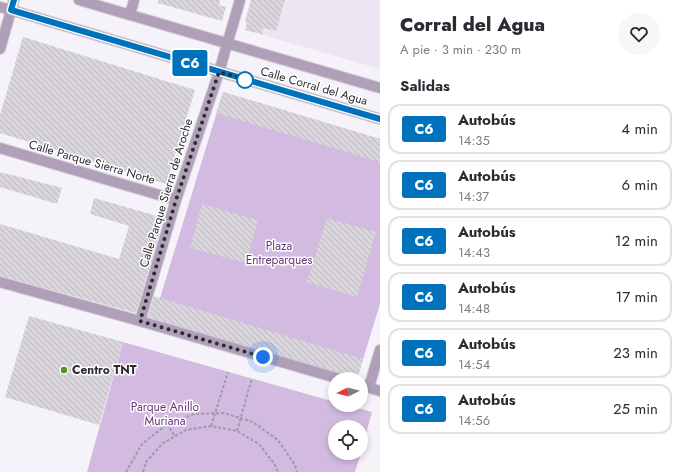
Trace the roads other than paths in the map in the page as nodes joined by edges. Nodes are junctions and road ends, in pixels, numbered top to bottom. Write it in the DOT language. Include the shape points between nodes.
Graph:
graph roads {
  1 [pos="14,0"];
  2 [pos="79,0"];
  3 [pos="134,0"];
  4 [pos="240,0"];
  5 [pos="0,7"];
  6 [pos="11,10"];
  7 [pos="130,15"];
  8 [pos="227,43"];
  9 [pos="0,48"];
  10 [pos="219,72"];
  11 [pos="380,88"];
  12 [pos="380,119"];
  13 [pos="0,148"];
  14 [pos="176,200"];
  15 [pos="0,282"];
  16 [pos="140,321"];
  17 [pos="380,350"];
  18 [pos="328,376"];
  19 [pos="368,379"];
  20 [pos="368,387"];
  21 [pos="380,391"];
  1 -- 6 [label="street"];
  2 -- 7 [label="street, Calle Corral del Agua"];
  3 -- 7 [label="street"];
  4 -- 8 [label="street, Calle Parque Sierra de Aroche"];
  5 -- 6 [label="street, Calle Corral del Agua"];
  6 -- 9 [label="street"];
  6 -- 10 [label="street, Calle Corral del Agua"];
  7 -- 8 [label="street, Calle Corral del Agua"];
  8 -- 10 [label="street, Calle Parque Sierra de Aroche"];
  8 -- 11 [label="street, Calle Corral del Agua"];
  10 -- 12 [label="street, Calle Corral del Agua"];
  10 -- 14 [label="street, Calle Parque Sierra de Aroche"];
  13 -- 14 [label="street, Calle Parque Sierra Norte"];
  14 -- 16 [label="street, Calle Parque Sierra de Aroche"];
  15 -- 16 [label="street"];
  16 -- 18 [label="street"];
  17 -- 19 [label="street"];
  20 -- 21 [label="street"];
}
